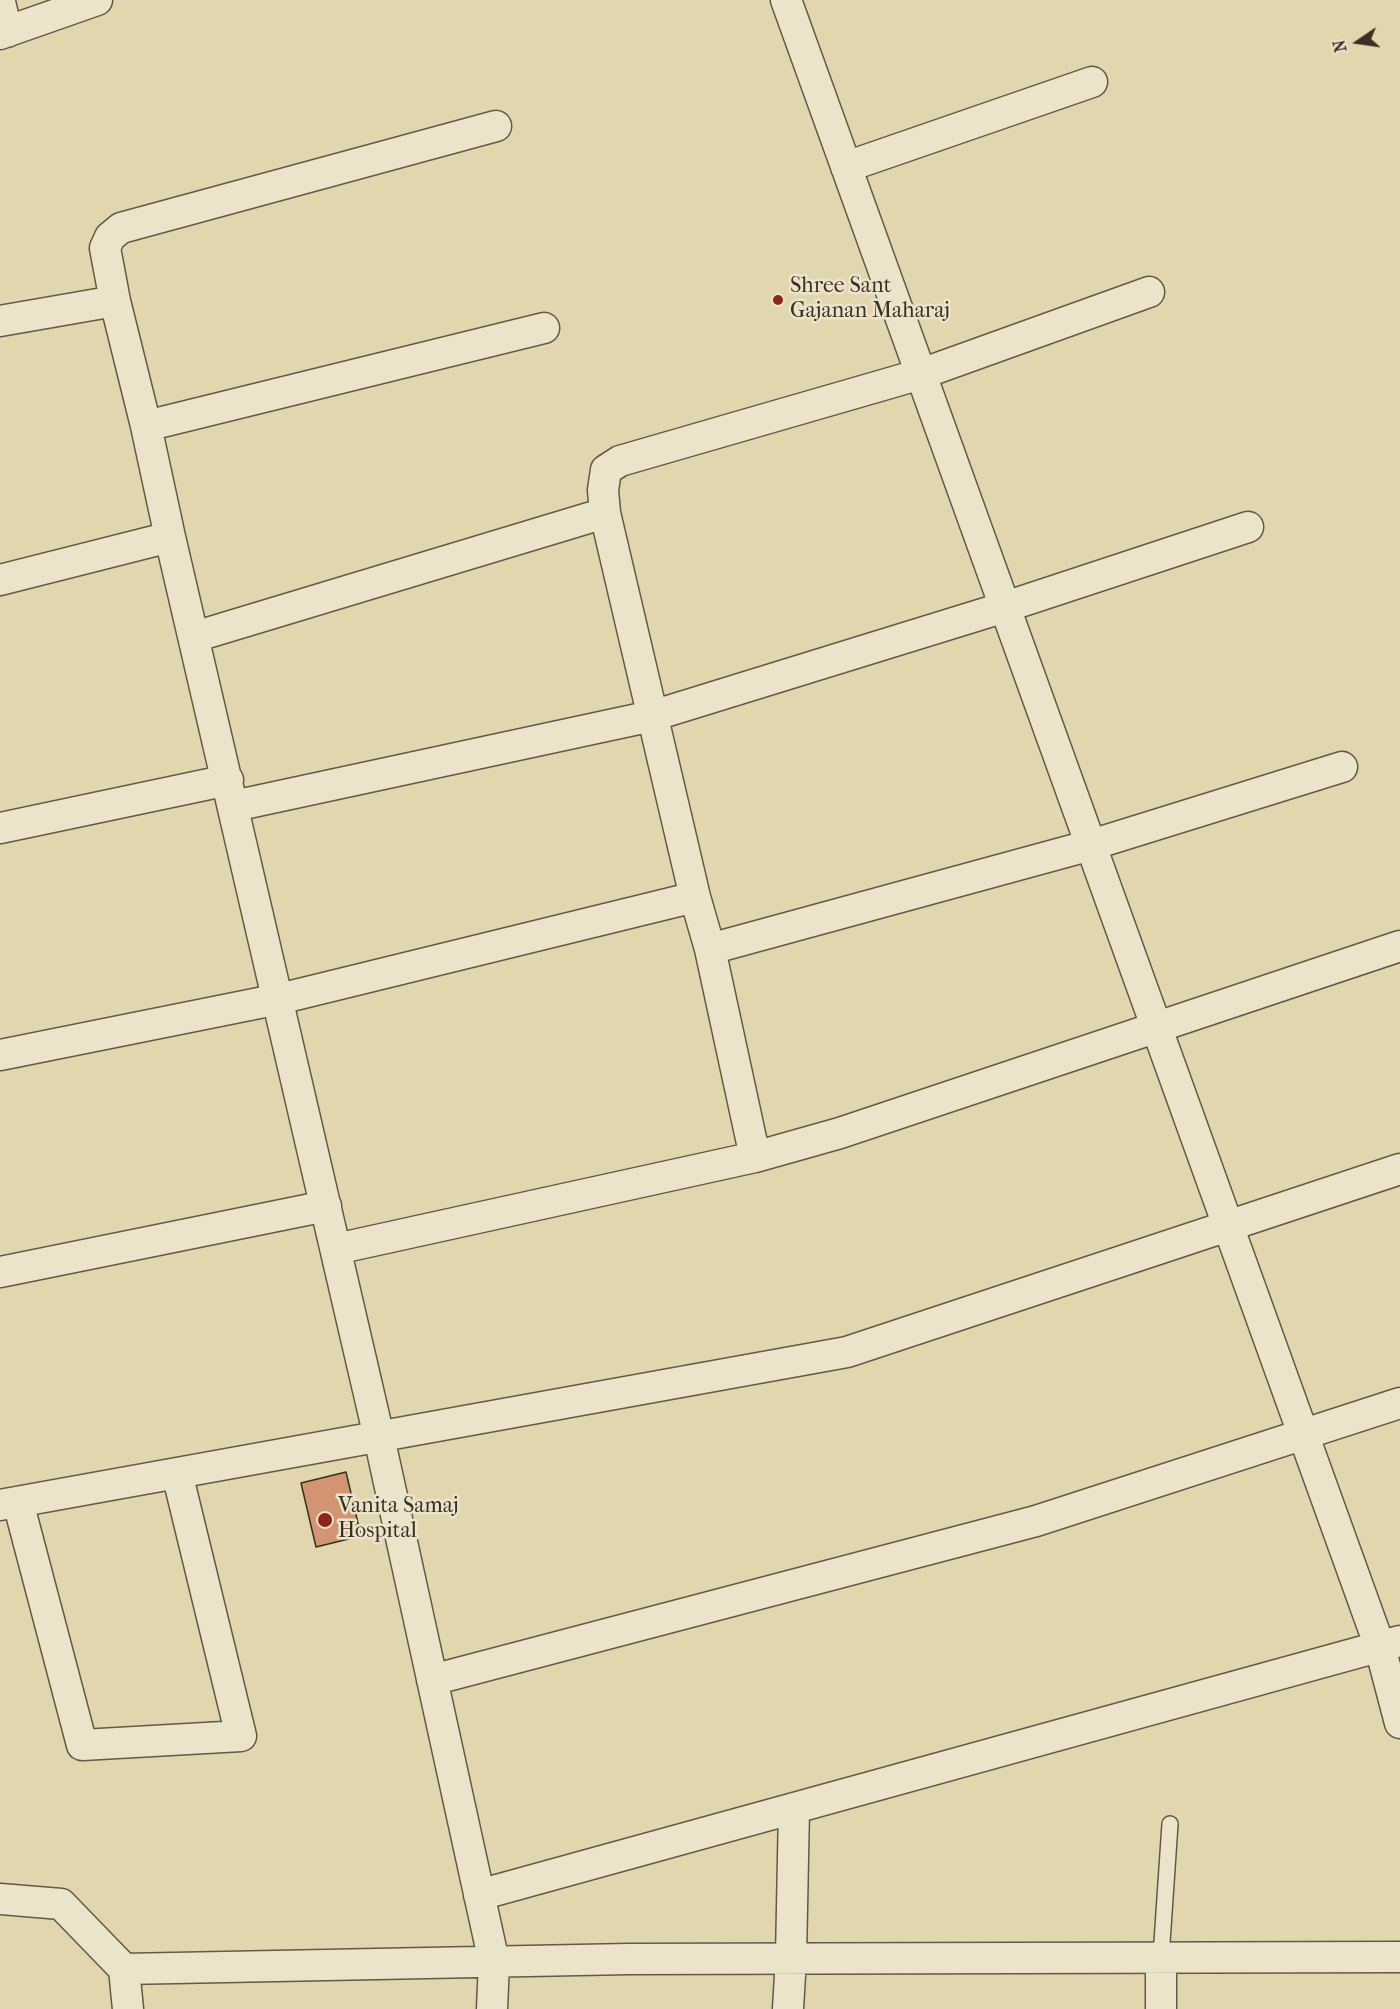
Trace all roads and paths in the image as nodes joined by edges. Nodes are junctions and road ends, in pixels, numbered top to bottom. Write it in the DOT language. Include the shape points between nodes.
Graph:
graph roads {
  1 [pos="97,0"];
  2 [pos="786,0"];
  3 [pos="0,2"];
  4 [pos="68,5"];
  5 [pos="3,33"];
  6 [pos="1092,82"];
  7 [pos="496,126"];
  8 [pos="846,167"];
  9 [pos="1149,292"];
  10 [pos="115,301"];
  11 [pos="0,321"];
  12 [pos="544,328"];
  13 [pos="921,374"];
  14 [pos="146,426"];
  15 [pos="605,513"];
  16 [pos="1248,527"];
  17 [pos="170,537"];
  18 [pos="0,580"];
  19 [pos="1005,608"];
  20 [pos="194,637"];
  21 [pos="652,716"];
  22 [pos="1342,767"];
  23 [pos="231,793"];
  24 [pos="0,828"];
  25 [pos="1091,845"];
  26 [pos="695,897"];
  27 [pos="1400,946"];
  28 [pos="710,949"];
  29 [pos="279,999"];
  30 [pos="1156,1027"];
  31 [pos="0,1055"];
  32 [pos="755,1156"];
  33 [pos="1400,1169"];
  34 [pos="326,1206"];
  35 [pos="1227,1225"];
  36 [pos="336,1249"];
  37 [pos="0,1272"];
  38 [pos="1400,1403"];
  39 [pos="1303,1435"];
  40 [pos="379,1437"];
  41 [pos="177,1473"];
  42 [pos="9,1503"];
  43 [pos="1390,1644"];
  44 [pos="432,1680"];
  45 [pos="1400,1723"];
  46 [pos="794,1808"];
  47 [pos="1170,1824"];
  48 [pos="479,1895"];
  49 [pos="0,1899"];
  50 [pos="1161,1957"];
  51 [pos="1400,1957"];
  52 [pos="791,1958"];
  53 [pos="494,1962"];
  54 [pos="124,1969"];
  55 [pos="128,2009"];
  56 [pos="492,2009"];
  57 [pos="788,2009"];
  58 [pos="1161,2009"];
  1 -- 4 [label="street"];
  2 -- 8 [label="street"];
  3 -- 5 [label="street"];
  4 -- 5 [label="street"];
  6 -- 8 [label="street"];
  7 -- 10 [label="street" via="121,228 105,248"];
  8 -- 13 [label="street"];
  9 -- 13 [label="street"];
  10 -- 11 [label="street"];
  10 -- 14 [label="street"];
  12 -- 14 [label="street"];
  13 -- 15 [label="street" via="620,462 606,470"];
  13 -- 19 [label="street"];
  14 -- 17 [label="street"];
  15 -- 20 [label="street"];
  15 -- 21 [label="street"];
  16 -- 19 [label="street"];
  17 -- 18 [label="street"];
  17 -- 20 [label="street"];
  19 -- 21 [label="street"];
  19 -- 25 [label="street"];
  20 -- 23 [label="street"];
  21 -- 23 [label="street"];
  21 -- 26 [label="street"];
  22 -- 25 [label="street"];
  23 -- 24 [label="street"];
  23 -- 29 [label="street"];
  25 -- 28 [label="street"];
  25 -- 30 [label="street"];
  26 -- 28 [label="street"];
  26 -- 29 [label="street"];
  27 -- 30 [label="street"];
  28 -- 32 [label="street"];
  29 -- 31 [label="street"];
  29 -- 34 [label="street"];
  30 -- 32 [label="street" via="840,1133"];
  30 -- 35 [label="street"];
  32 -- 36 [label="street"];
  33 -- 35 [label="street"];
  34 -- 36 [label="street"];
  34 -- 37 [label="street"];
  35 -- 39 [label="street"];
  35 -- 40 [label="street" via="847,1352"];
  36 -- 40 [label="street"];
  38 -- 39 [label="street"];
  39 -- 43 [label="street"];
  39 -- 44 [label="street" via="1036,1521"];
  40 -- 41 [label="street"];
  40 -- 44 [label="street"];
  41 -- 42 [label="street"];
  41 -- 42 [label="street" via="241,1736 82,1745"];
  43 -- 45 [label="street"];
  43 -- 46 [label="street"];
  44 -- 48 [label="street"];
  46 -- 48 [label="street"];
  46 -- 52 [label="street"];
  47 -- 50 [label="lane"];
  48 -- 53 [label="street"];
  49 -- 54 [label="street" via="61,1904"];
  50 -- 51 [label="street"];
  50 -- 52 [label="street"];
  50 -- 58 [label="street"];
  52 -- 53 [label="street"];
  52 -- 57 [label="street"];
  53 -- 54 [label="street"];
  53 -- 56 [label="street"];
  54 -- 55 [label="street"];
}
